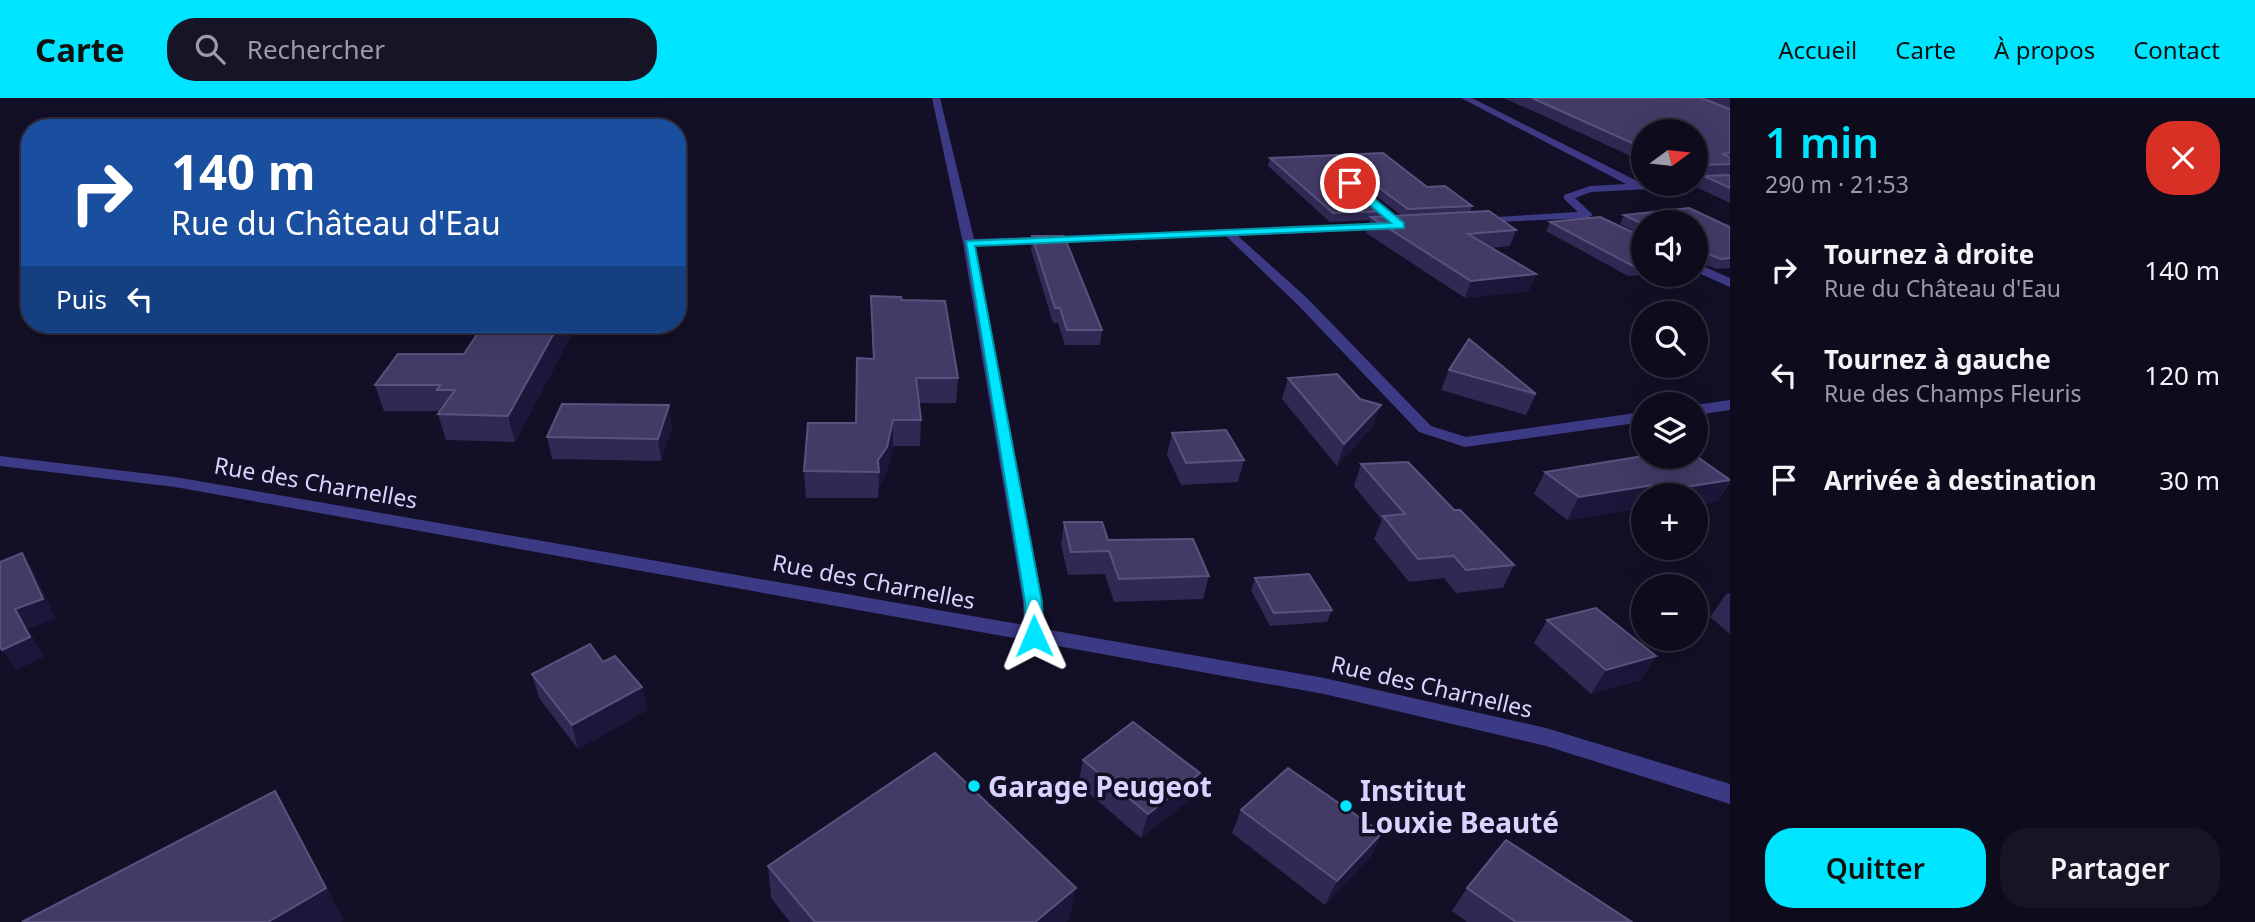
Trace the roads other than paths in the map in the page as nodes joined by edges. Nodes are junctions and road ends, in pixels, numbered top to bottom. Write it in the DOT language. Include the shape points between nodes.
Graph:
graph roads {
  1 [pos="936,98"];
  2 [pos="1465,98"];
  3 [pos="1631,182"];
  4 [pos="1631,188"];
  5 [pos="1390,217"];
  6 [pos="1466,222"];
  7 [pos="1230,234"];
  8 [pos="969,243"];
  9 [pos="1708,273"];
  10 [pos="1730,283"];
  11 [pos="1730,405"];
  12 [pos="1708,408"];
  13 [pos="1631,419"];
  14 [pos="0,461"];
  15 [pos="1034,636"];
  16 [pos="1730,794"];
  1 -- 8 [label="street"];
  2 -- 3 [label="street"];
  4 -- 6 [label="street" via="1590,189 1568,197 1592,217"];
  5 -- 7 [label="street" via="1401,225"];
  7 -- 8 [label="street"];
  7 -- 13 [label="street" via="1302,301 1425,429 1465,442"];
  8 -- 15 [label="street" via="1033,602"];
  9 -- 10 [label="street"];
  11 -- 12 [label="street"];
  14 -- 15 [label="street, Rue des Charnelles" via="176,482"];
  15 -- 16 [label="street, Rue des Charnelles" via="1403,702 1546,737"];
}
